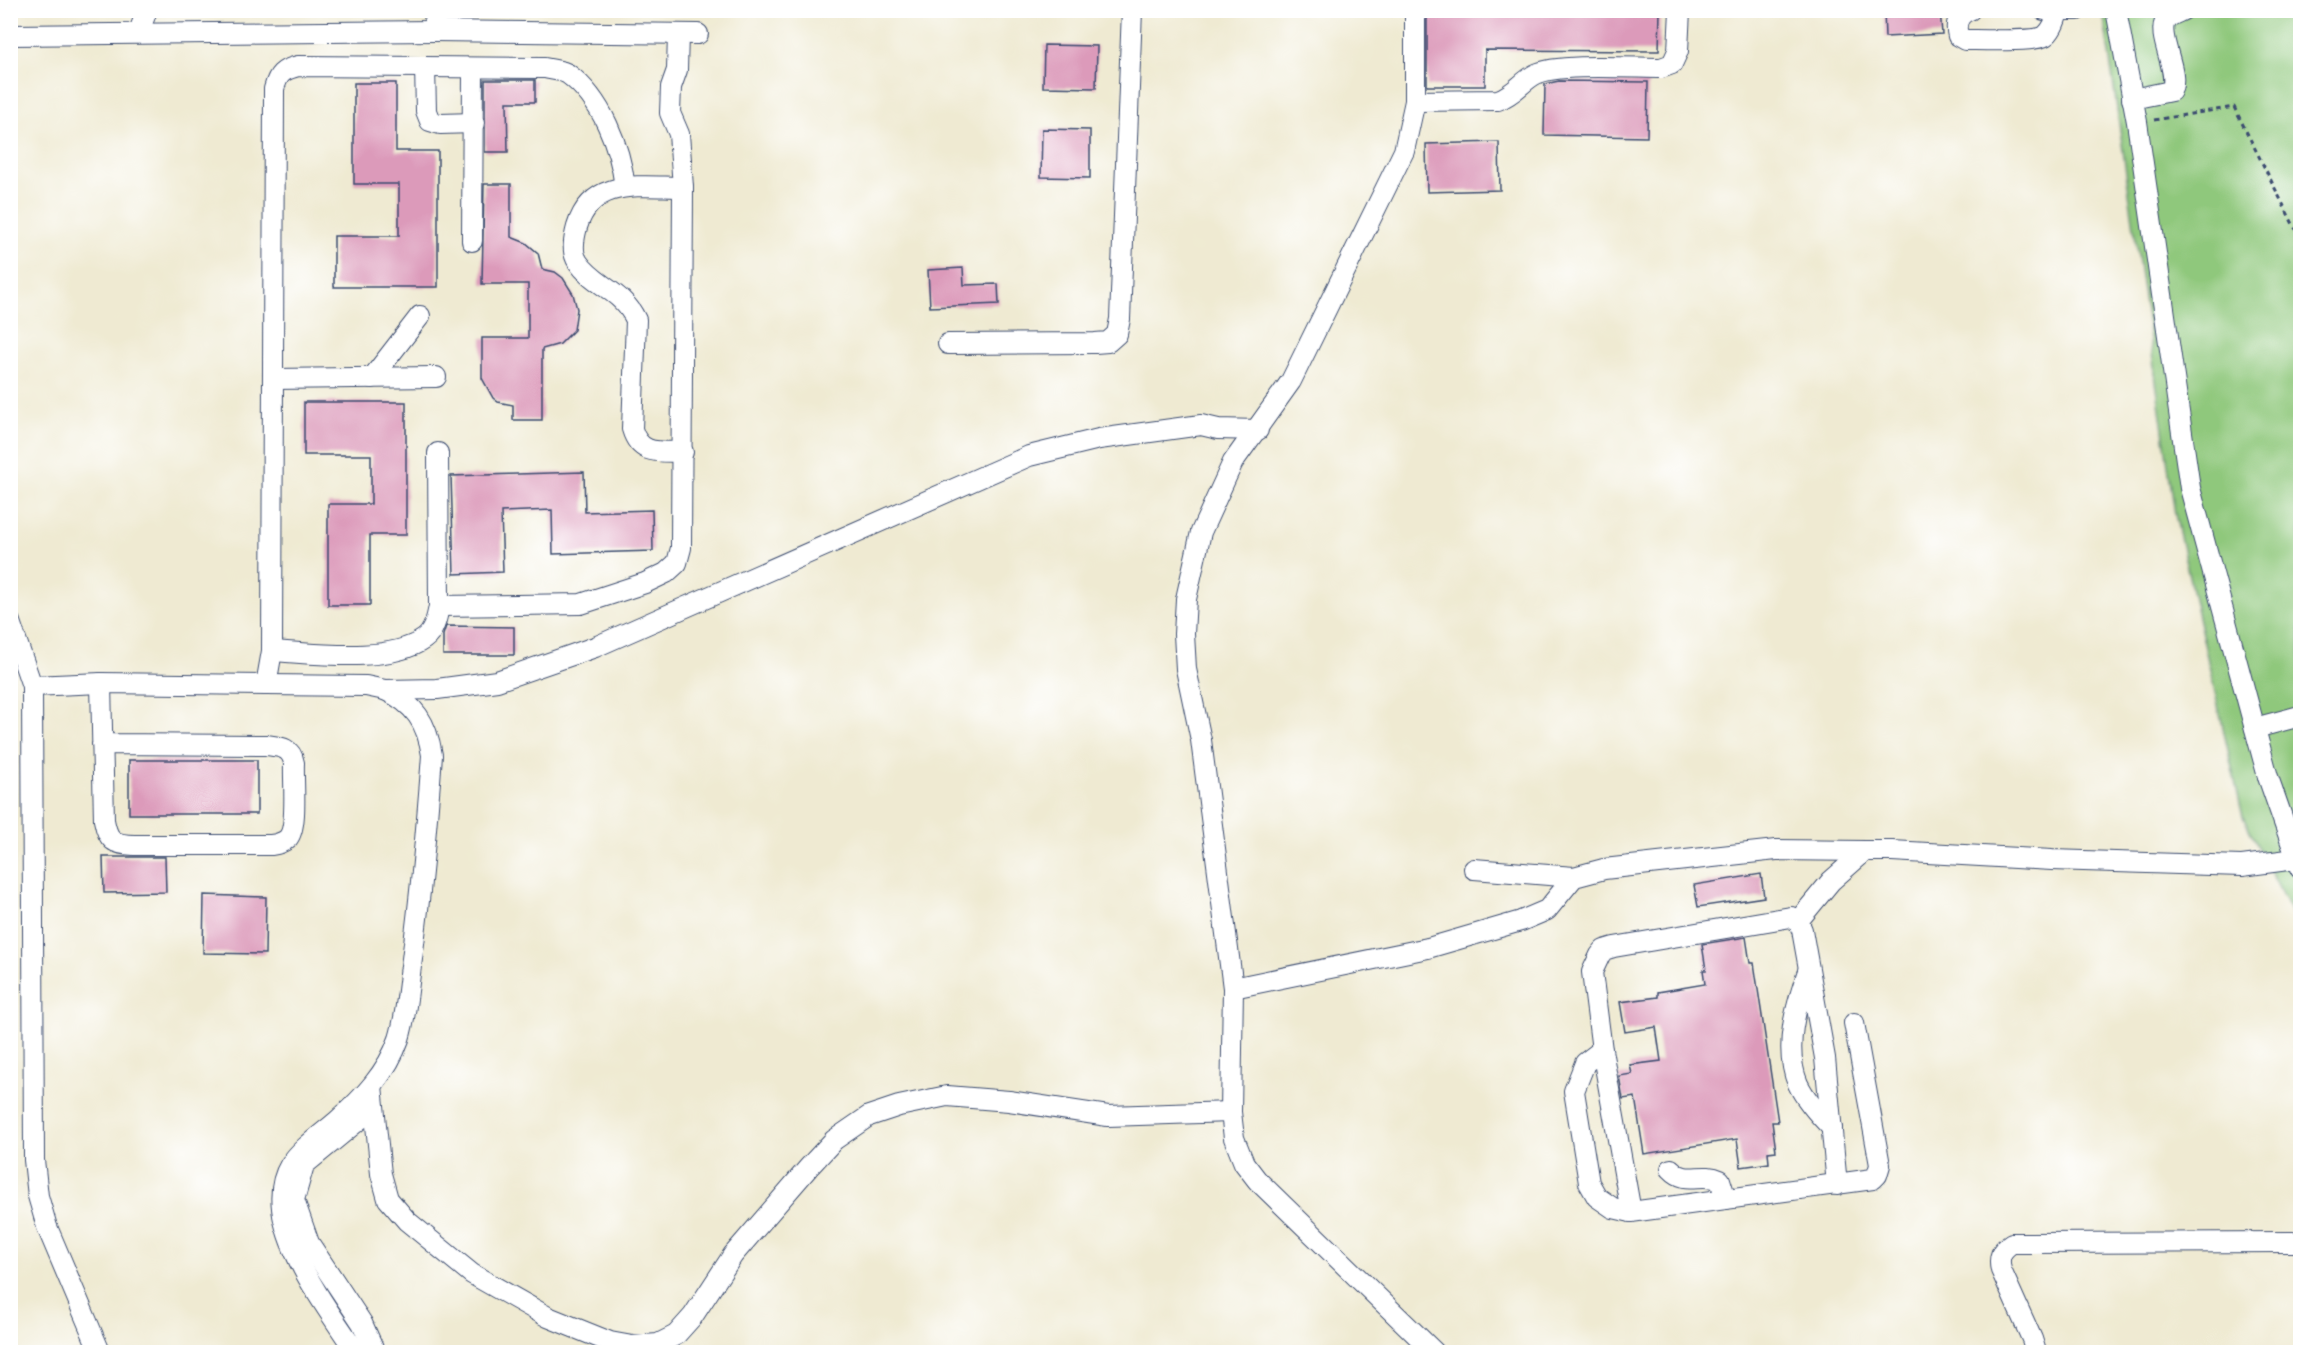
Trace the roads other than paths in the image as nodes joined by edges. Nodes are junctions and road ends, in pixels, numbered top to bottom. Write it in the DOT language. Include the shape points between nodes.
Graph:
graph roads {
  1 [pos="147,10"];
  2 [pos="434,10"];
  3 [pos="1132,10"];
  4 [pos="1415,10"];
  5 [pos="1680,10"];
  6 [pos="1970,10"];
  7 [pos="2044,10"];
  8 [pos="2077,10"];
  9 [pos="2116,10"];
  10 [pos="2183,10"];
  11 [pos="2058,11"];
  12 [pos="139,32"];
  13 [pos="435,32"];
  14 [pos="10,34"];
  15 [pos="425,67"];
  16 [pos="473,68"];
  17 [pos="2132,99"];
  18 [pos="1415,100"];
  19 [pos="474,123"];
  20 [pos="625,188"];
  21 [pos="683,188"];
  22 [pos="472,242"];
  23 [pos="420,316"];
  24 [pos="948,344"];
  25 [pos="436,377"];
  26 [pos="372,378"];
  27 [pos="273,379"];
  28 [pos="1218,429"];
  29 [pos="1258,430"];
  30 [pos="682,452"];
  31 [pos="438,453"];
  32 [pos="1233,462"];
  33 [pos="439,606"];
  34 [pos="10,622"];
  35 [pos="272,651"];
  36 [pos="17,664"];
  37 [pos="100,683"];
  38 [pos="266,685"];
  39 [pos="32,686"];
  40 [pos="437,689"];
  41 [pos="385,690"];
  42 [pos="2301,716"];
  43 [pos="420,718"];
  44 [pos="2255,728"];
  45 [pos="102,744"];
  46 [pos="1865,851"];
  47 [pos="2298,863"];
  48 [pos="1474,869"];
  49 [pos="1575,877"];
  50 [pos="1798,921"];
  51 [pos="1809,970"];
  52 [pos="1233,988"];
  53 [pos="1854,1023"];
  54 [pos="1602,1050"];
  55 [pos="372,1086"];
  56 [pos="1231,1112"];
  57 [pos="1832,1128"];
  58 [pos="1671,1168"];
  59 [pos="1837,1185"];
  60 [pos="1726,1199"];
  61 [pos="1631,1212"];
  62 [pos="2301,1242"];
  63 [pos="100,1353"];
  64 [pos="356,1353"];
  65 [pos="375,1353"];
  66 [pos="1434,1353"];
  67 [pos="2036,1353"];
  1 -- 12 [label="street"];
  2 -- 13 [label="street"];
  3 -- 24 [label="street" via="1124,258 1117,334 1108,342 1095,343"];
  4 -- 18 [label="street"];
  5 -- 18 [label="street" via="1678,51 1672,64 1661,68 1553,69 1535,74 1509,96 1498,100"];
  6 -- 11 [label="street" via="1958,19 1956,28 1958,36 1965,40 2045,36"];
  7 -- 11 [label="street"];
  8 -- 11 [label="street"];
  9 -- 17 [label="street"];
  10 -- 17 [label="street" via="2168,18 2164,26 2174,85 2171,91"];
  12 -- 13 [label="street"];
  12 -- 14 [label="street"];
  13 -- 21 [label="street" via="688,34 671,87 670,113 679,134"];
  15 -- 16 [label="street"];
  15 -- 19 [label="street" via="426,111 430,120 440,124"];
  15 -- 27 [label="street" via="297,66 277,76"];
  16 -- 19 [label="street"];
  16 -- 20 [label="street" via="545,68 566,73 594,102 603,118 622,165"];
  17 -- 44 [label="street" via="2190,488"];
  18 -- 29 [label="street" via="1404,151 1291,381"];
  19 -- 22 [label="street"];
  20 -- 21 [label="street"];
  20 -- 30 [label="street" via="605,191 590,200 580,216 573,241 576,260 587,274 630,308 636,320 632,429 636,441 647,450"];
  21 -- 30 [label="street"];
  23 -- 26 [label="street"];
  25 -- 26 [label="street"];
  26 -- 27 [label="street"];
  27 -- 35 [label="street"];
  28 -- 29 [label="street"];
  28 -- 32 [label="street"];
  28 -- 40 [label="street" via="1201,425 1111,437 1029,456 595,647 497,681"];
  29 -- 32 [label="street"];
  30 -- 33 [label="street" via="681,548 677,563 666,573 582,604"];
  31 -- 33 [label="street"];
  32 -- 52 [label="street" via="1201,532 1186,599 1184,634"];
  33 -- 35 [label="street" via="436,624 425,639 410,646 356,655"];
  34 -- 36 [label="street"];
  35 -- 38 [label="street"];
  36 -- 39 [label="street"];
  37 -- 38 [label="street"];
  37 -- 39 [label="street"];
  37 -- 45 [label="street"];
  38 -- 41 [label="street" via="366,686"];
  39 -- 63 [label="street" via="36,1184 47,1227"];
  40 -- 41 [label="street"];
  40 -- 43 [label="street" via="427,700"];
  41 -- 43 [label="street" via="404,699"];
  42 -- 44 [label="street"];
  43 -- 55 [label="street" via="429,734 432,755 421,891 399,1036 390,1061"];
  44 -- 47 [label="street"];
  45 -- 45 [label="street" via="104,820 112,841 122,845 271,845 290,836 294,763 287,749 266,745"];
  46 -- 47 [label="street" via="2242,866"];
  46 -- 49 [label="street" via="1776,850 1604,869"];
  46 -- 50 [label="street" via="1831,881"];
  48 -- 49 [label="street"];
  49 -- 52 [label="street" via="1547,910 1521,921 1428,948"];
  50 -- 51 [label="street"];
  50 -- 54 [label="street" via="1791,917 1604,950 1593,972"];
  51 -- 57 [label="street" via="1825,1058"];
  51 -- 57 [label="street" via="1793,1023 1791,1052 1798,1083 1811,1106"];
  52 -- 56 [label="street"];
  53 -- 59 [label="street" via="1879,1170 1868,1181"];
  54 -- 61 [label="street"];
  54 -- 61 [label="street" via="1585,1063 1574,1092 1589,1183 1605,1203"];
  55 -- 56 [label="street" via="381,1174 388,1199 407,1221 472,1274 548,1317 610,1342 633,1346 658,1344 676,1335 733,1255 809,1167 834,1140 869,1116 947,1096 1108,1116"];
  55 -- 64 [label="street" via="291,1164 283,1182 282,1211 294,1251"];
  55 -- 65 [label="street" via="360,1119 304,1165 294,1200 309,1243 362,1323"];
  56 -- 66 [label="street" via="1234,1138 1244,1163 1257,1180"];
  57 -- 59 [label="street"];
  58 -- 60 [label="street" via="1677,1176 1711,1176 1720,1180"];
  59 -- 60 [label="street"];
  60 -- 61 [label="street"];
  62 -- 67 [label="street" via="2012,1243 2002,1250 1999,1261"];
}
